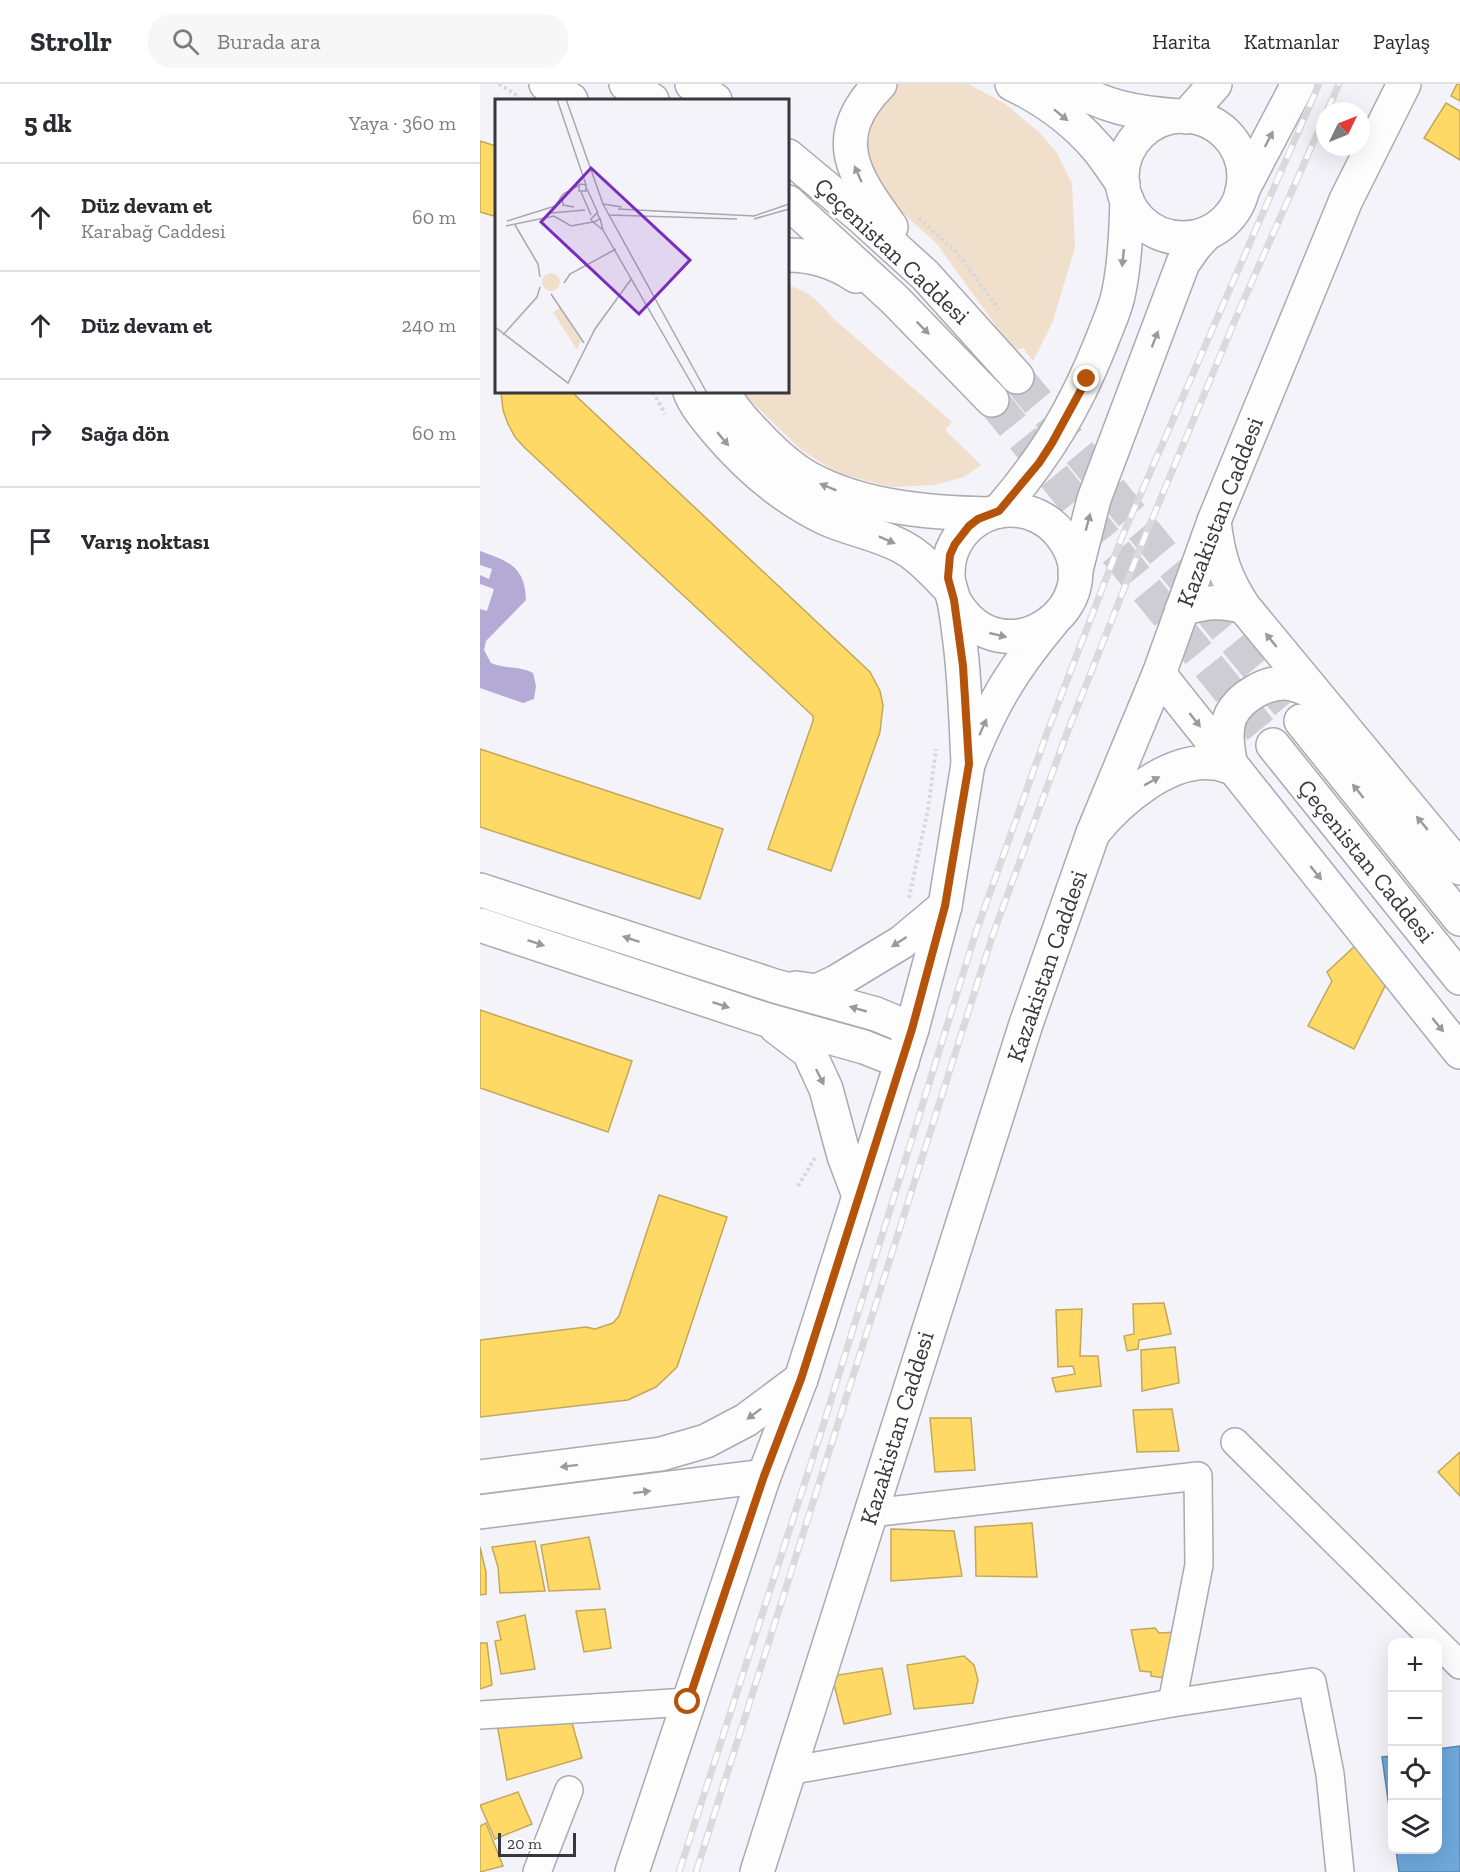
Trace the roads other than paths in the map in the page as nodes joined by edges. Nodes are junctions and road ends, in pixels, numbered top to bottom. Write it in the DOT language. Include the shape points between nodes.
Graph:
graph roads {
  1 [pos="546,84"];
  2 [pos="626,84"];
  3 [pos="692,84"];
  4 [pos="880,84"];
  5 [pos="1012,84"];
  6 [pos="1064,84"];
  7 [pos="1215,84"];
  8 [pos="1298,84"];
  9 [pos="1404,84"];
  10 [pos="569,99"];
  11 [pos="650,99"];
  12 [pos="714,99"];
  13 [pos="1183,117"];
  14 [pos="789,157"];
  15 [pos="1242,191"];
  16 [pos="1125,192"];
  17 [pos="789,203"];
  18 [pos="1207,233"];
  19 [pos="789,255"];
  20 [pos="925,275"];
  21 [pos="895,300"];
  22 [pos="1017,377"];
  23 [pos="691,393"];
  24 [pos="724,393"];
  25 [pos="993,400"];
  26 [pos="994,512"];
  27 [pos="1214,521"];
  28 [pos="1074,579"];
  29 [pos="952,594"];
  30 [pos="1244,607"];
  31 [pos="1182,609"];
  32 [pos="1053,621"];
  33 [pos="1159,674"];
  34 [pos="1307,707"];
  35 [pos="1273,745"];
  36 [pos="969,764"];
  37 [pos="1231,767"];
  38 [pos="1093,833"];
  39 [pos="1460,867"];
  40 [pos="480,890"];
  41 [pos="945,906"];
  42 [pos="1460,919"];
  43 [pos="480,925"];
  44 [pos="673,953"];
  45 [pos="1460,978"];
  46 [pos="664,986"];
  47 [pos="775,986"];
  48 [pos="768,1020"];
  49 [pos="912,1029"];
  50 [pos="1460,1052"];
  51 [pos="902,1062"];
  52 [pos="859,1196"];
  53 [pos="801,1379"];
  54 [pos="1235,1442"];
  55 [pos="764,1476"];
  56 [pos="480,1477"];
  57 [pos="480,1512"];
  58 [pos="871,1513"];
  59 [pos="1460,1665"];
  60 [pos="688,1702"];
  61 [pos="1172,1703"];
  62 [pos="480,1715"];
  63 [pos="788,1771"];
  64 [pos="569,1790"];
  65 [pos="537,1872"];
  66 [pos="632,1872"];
  67 [pos="757,1872"];
  68 [pos="1340,1872"];
  1 -- 10 [label="main road"];
  2 -- 11 [label="main road"];
  3 -- 12 [label="main road"];
  20 -- 4 [label="main road, one-way" via="869,197 852,160 850,145 855,120"];
  5 -- 16 [label="main road, one-way" via="1049,105 1084,134 1099,150"];
  6 -- 13 [label="main road" via="1111,106"];
  7 -- 13 [label="main road"];
  15 -- 8 [label="main road, one-way"];
  9 -- 27 [label="main road, Kazakistan Caddesi" via="1346,200"];
  13 -- 15 [label="main road" via="1211,123 1234,145 1242,167"];
  13 -- 16 [label="main road" via="1163,120 1134,141 1125,156"];
  14 -- 20 [label="main road, Çeçenistan Caddesi"];
  15 -- 18 [label="main road" via="1222,224"];
  16 -- 18 [label="main road" via="1131,208 1156,232 1190,238"];
  16 -- 26 [label="main road, one-way" via="1119,293 1087,379 1039,463"];
  17 -- 21 [label="main road, Çeçenistan Caddesi"];
  28 -- 18 [label="main road, one-way" via="1094,499 1180,271"];
  19 -- 21 [label="main road" via="825,260"];
  20 -- 22 [label="main road, Çeçenistan Caddesi"];
  21 -- 25 [label="main road, Çeçenistan Caddesi, one-way"];
  23 -- 29 [label="main road, one-way" via="729,445 773,486 825,518 907,549"];
  26 -- 24 [label="main road, one-way" via="957,513 907,507 829,488 785,462 746,423"];
  26 -- 28 [label="main road" via="1031,513 1058,530 1069,548"];
  26 -- 29 [label="main road" via="969,526 955,544 948,566"];
  27 -- 30 [label="main road" via="1220,559"];
  27 -- 31 [label="main road, Kazakistan Caddesi"];
  28 -- 32 [label="main road" via="1068,602"];
  29 -- 32 [label="main road, one-way" via="972,623 998,636 1027,635"];
  29 -- 36 [label="main road" via="963,666"];
  30 -- 31 [label="main road" via="1213,602"];
  34 -- 30 [label="main road, one-way"];
  31 -- 33 [label="main road, Kazakistan Caddesi"];
  36 -- 32 [label="main road, one-way" via="1008,680"];
  33 -- 37 [label="main road, one-way"];
  33 -- 38 [label="main road, Kazakistan Caddesi"];
  34 -- 37 [label="main road" via="1300,686 1267,685 1247,697 1231,716 1227,747"];
  39 -- 34 [label="main road, one-way"];
  42 -- 34 [label="main road, Çeçenistan Caddesi, one-way"];
  35 -- 45 [label="main road, Çeçenistan Caddesi"];
  36 -- 41 [label="main road"];
  38 -- 37 [label="main road, one-way" via="1124,800 1162,776 1196,764"];
  37 -- 50 [label="main road, one-way"];
  38 -- 58 [label="main road, Kazakistan Caddesi" via="1026,1024"];
  44 -- 40 [label="main road, one-way"];
  41 -- 47 [label="main road, one-way" via="902,942 817,991"];
  41 -- 49 [label="main road"];
  43 -- 46 [label="main road, one-way"];
  44 -- 46 [label="main road"];
  44 -- 47 [label="main road"];
  46 -- 48 [label="main road, one-way"];
  49 -- 47 [label="main road, one-way" via="876,1014"];
  48 -- 51 [label="main road"];
  48 -- 52 [label="main road, one-way" via="809,1052 826,1089"];
  49 -- 51 [label="main road"];
  51 -- 52 [label="main road"];
  52 -- 53 [label="main road"];
  53 -- 55 [label="main road"];
  53 -- 56 [label="main road, one-way" via="746,1420 706,1442 661,1454"];
  54 -- 59 [label="street"];
  57 -- 55 [label="main road, one-way"];
  55 -- 60 [label="main road"];
  58 -- 61 [label="street" via="1198,1476 1199,1565"];
  58 -- 63 [label="main road, Kazakistan Caddesi"];
  60 -- 62 [label="street"];
  60 -- 66 [label="main road"];
  61 -- 63 [label="street"];
  61 -- 68 [label="street" via="1312,1682 1330,1774"];
  63 -- 67 [label="main road, Kazakistan Caddesi"];
  64 -- 65 [label="street"];
}
